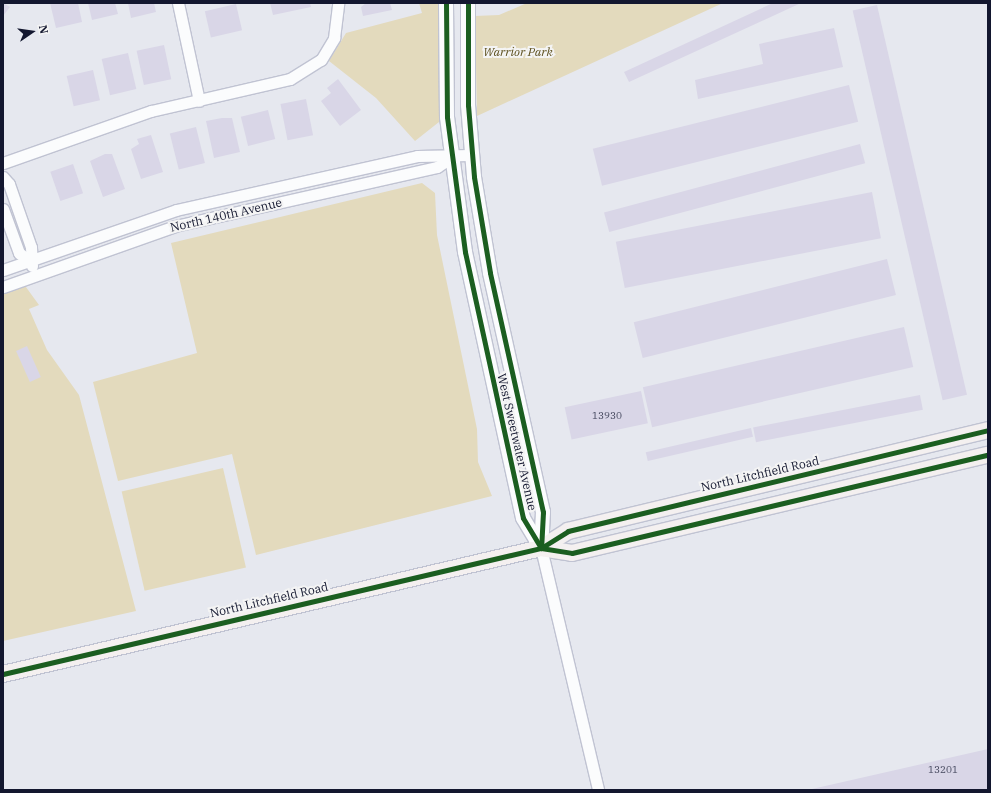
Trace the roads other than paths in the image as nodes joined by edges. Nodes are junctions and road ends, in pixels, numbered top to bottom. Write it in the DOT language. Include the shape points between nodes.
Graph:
graph roads {
  1 [pos="178,3"];
  2 [pos="338,3"];
  3 [pos="446,3"];
  4 [pos="468,3"];
  5 [pos="199,101"];
  6 [pos="471,155"];
  7 [pos="451,158"];
  8 [pos="3,163"];
  9 [pos="3,177"];
  10 [pos="3,209"];
  11 [pos="30,261"];
  12 [pos="3,270"];
  13 [pos="35,275"];
  14 [pos="3,287"];
  15 [pos="988,430"];
  16 [pos="988,455"];
  17 [pos="541,548"];
  18 [pos="3,674"];
  19 [pos="598,790"];
  1 -- 5 [label="street"];
  2 -- 5 [label="street" via="334,38 321,60 290,79"];
  3 -- 7 [label="street, West Sweetwater Avenue" via="447,117"];
  4 -- 6 [label="street, West Sweetwater Avenue"];
  5 -- 8 [label="street" via="150,111"];
  6 -- 7 [label="street, North 140th Avenue"];
  6 -- 17 [label="street, West Sweetwater Avenue" via="490,273 543,512"];
  7 -- 11 [label="street, North 140th Avenue" via="435,153 417,156 176,210"];
  7 -- 13 [label="street, North 140th Avenue" via="437,167 175,226"];
  7 -- 17 [label="street, West Sweetwater Avenue" via="465,252 522,510"];
  9 -- 11 [label="street" via="9,184 32,247"];
  10 -- 11 [label="street" via="19,252"];
  11 -- 12 [label="street, North 140th Avenue"];
  11 -- 13 [label="street"];
  13 -- 14 [label="street, North 140th Avenue"];
  15 -- 17 [label="main road, North Litchfield Road" via="568,531"];
  16 -- 17 [label="main road, North Litchfield Road" via="572,552"];
  17 -- 18 [label="main road, North Litchfield Road"];
  17 -- 19 [label="street, West Sweetwater Avenue"];
}
